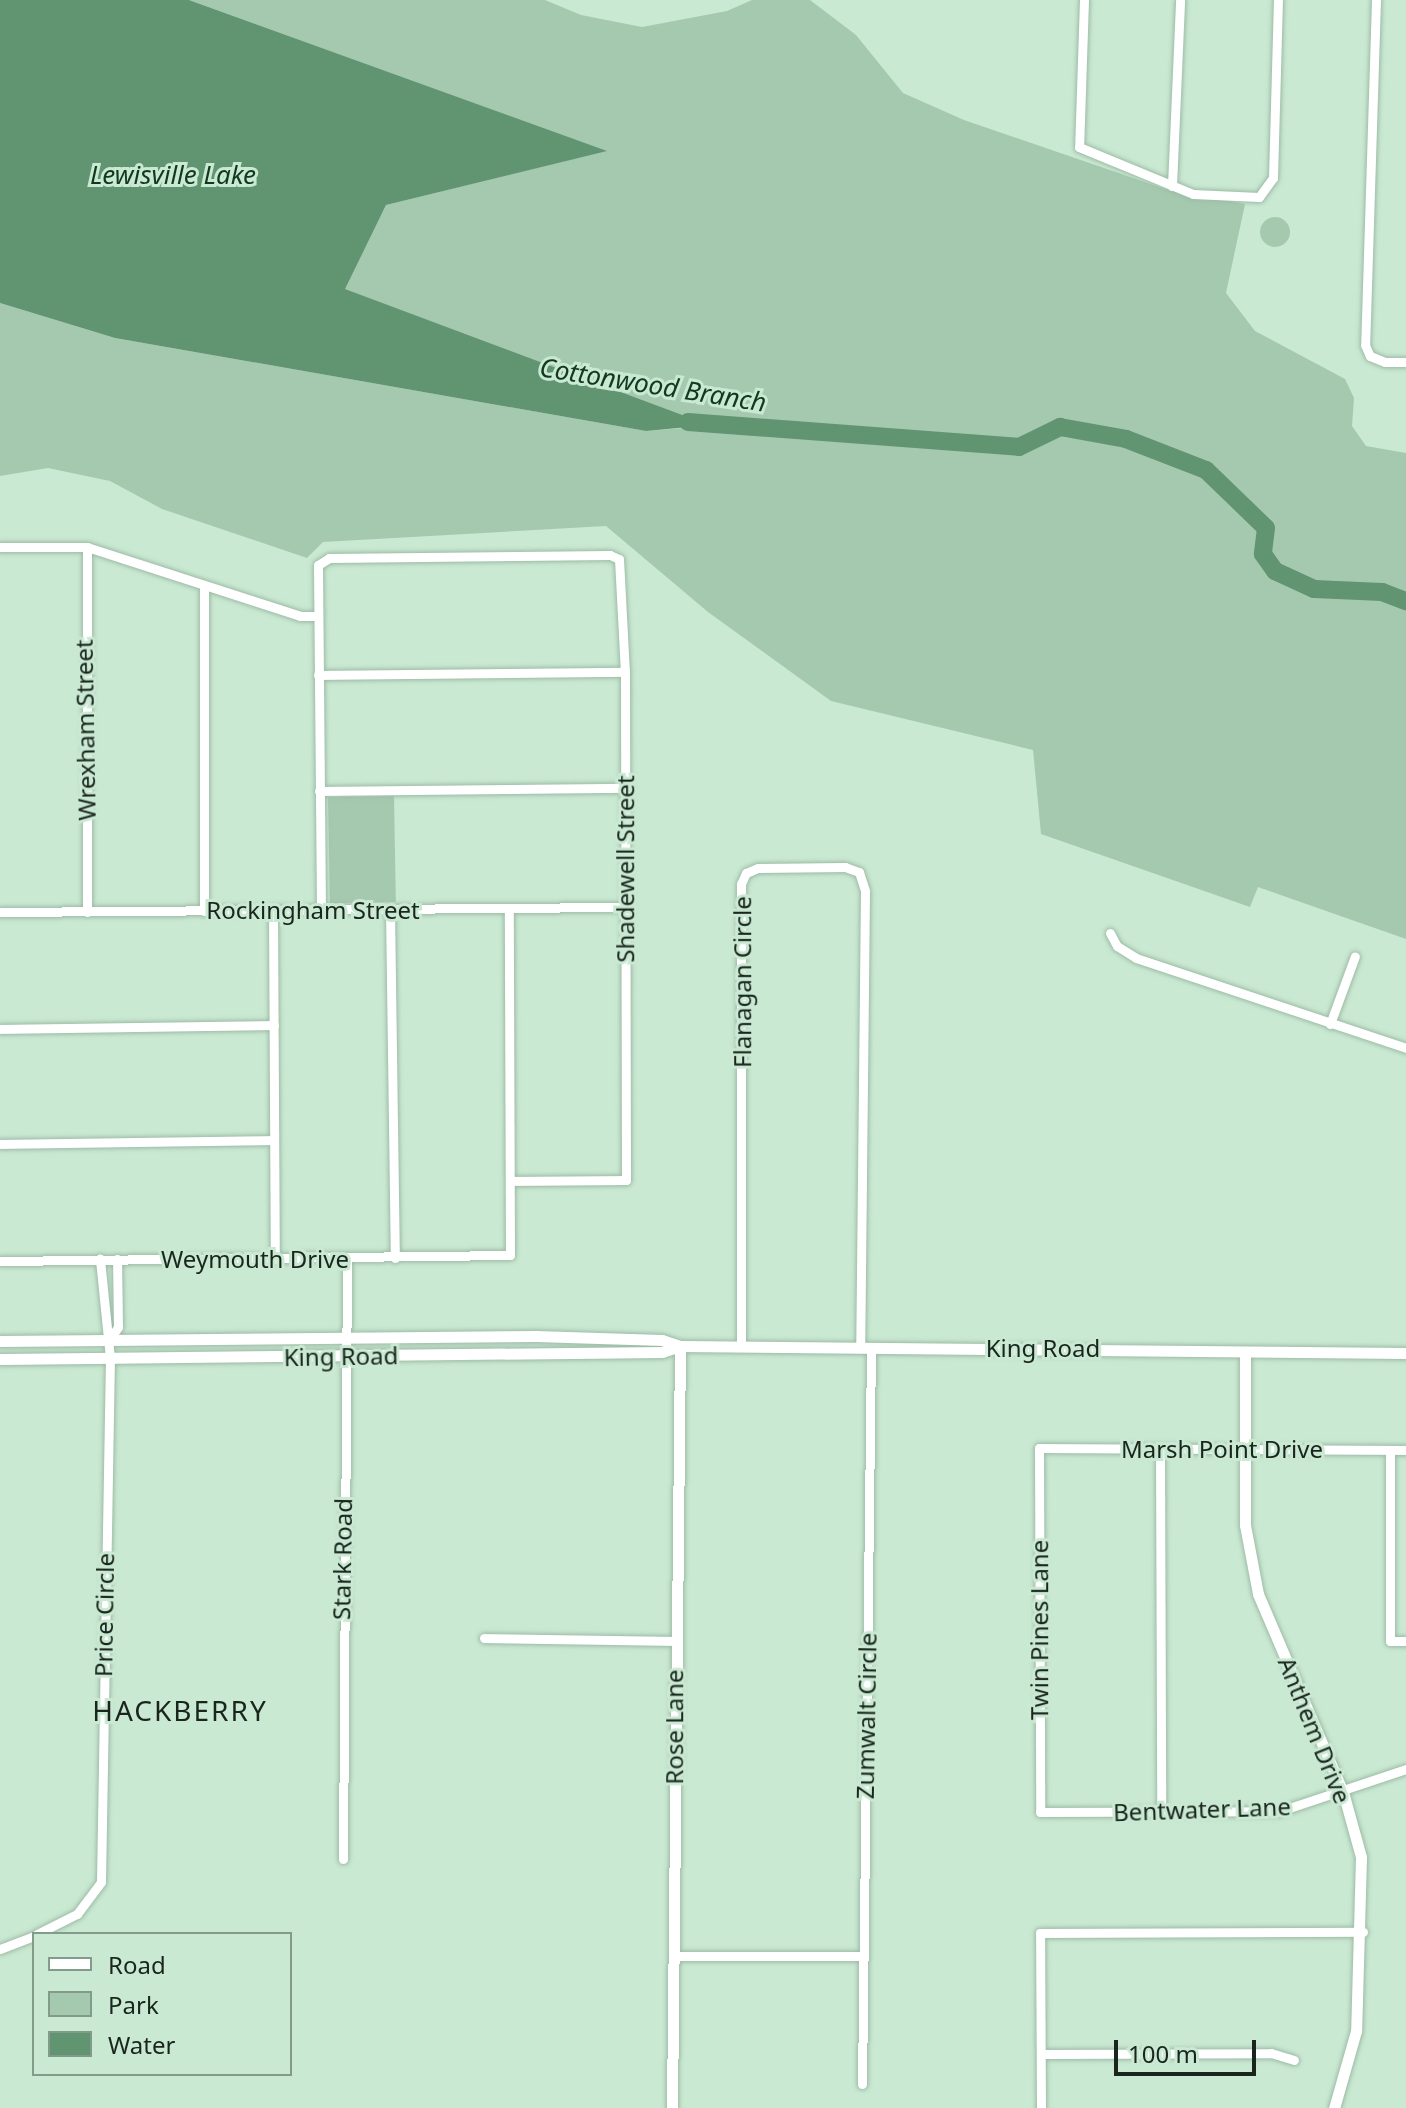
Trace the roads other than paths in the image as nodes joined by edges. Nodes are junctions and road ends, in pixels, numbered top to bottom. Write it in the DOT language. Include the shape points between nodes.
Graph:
graph roads {
  1 [pos="1084,0"];
  2 [pos="1180,0"];
  3 [pos="1278,0"];
  4 [pos="1376,0"];
  5 [pos="1172,186"];
  6 [pos="1406,362"];
  7 [pos="0,547"];
  8 [pos="87,547"];
  9 [pos="204,586"];
  10 [pos="317,616"];
  11 [pos="625,672"];
  12 [pos="318,675"];
  13 [pos="626,788"];
  14 [pos="319,791"];
  15 [pos="625,907"];
  16 [pos="390,909"];
  17 [pos="509,909"];
  18 [pos="273,910"];
  19 [pos="321,910"];
  20 [pos="204,911"];
  21 [pos="0,912"];
  22 [pos="87,912"];
  23 [pos="1110,933"];
  24 [pos="1355,956"];
  25 [pos="1330,1024"];
  26 [pos="274,1025"];
  27 [pos="0,1029"];
  28 [pos="1406,1048"];
  29 [pos="274,1140"];
  30 [pos="0,1144"];
  31 [pos="510,1181"];
  32 [pos="395,1258"];
  33 [pos="100,1259"];
  34 [pos="117,1259"];
  35 [pos="275,1259"];
  36 [pos="347,1259"];
  37 [pos="0,1261"];
  38 [pos="463,1337"];
  39 [pos="347,1338"];
  40 [pos="183,1339"];
  41 [pos="109,1340"];
  42 [pos="0,1341"];
  43 [pos="680,1346"];
  44 [pos="741,1347"];
  45 [pos="865,1348"];
  46 [pos="1245,1352"];
  47 [pos="1406,1353"];
  48 [pos="464,1354"];
  49 [pos="347,1356"];
  50 [pos="181,1357"];
  51 [pos="110,1358"];
  52 [pos="0,1359"];
  53 [pos="1039,1448"];
  54 [pos="1160,1449"];
  55 [pos="1244,1449"];
  56 [pos="1390,1450"];
  57 [pos="1406,1450"];
  58 [pos="484,1638"];
  59 [pos="674,1641"];
  60 [pos="1406,1641"];
  61 [pos="1406,1769"];
  62 [pos="1343,1792"];
  63 [pos="1040,1812"];
  64 [pos="1161,1812"];
  65 [pos="343,1859"];
  66 [pos="42,1932"];
  67 [pos="1363,1932"];
  68 [pos="32,1937"];
  69 [pos="0,1949"];
  70 [pos="674,1956"];
  71 [pos="863,1956"];
  72 [pos="1041,2054"];
  73 [pos="1294,2060"];
  74 [pos="862,2084"];
  75 [pos="672,2108"];
  76 [pos="1041,2108"];
  77 [pos="1334,2108"];
  1 -- 5 [label="street" via="1079,147"];
  2 -- 5 [label="street"];
  3 -- 5 [label="street" via="1273,178 1266,194 1193,194"];
  4 -- 6 [label="street" via="1367,349 1385,362"];
  7 -- 8 [label="street"];
  8 -- 9 [label="street"];
  8 -- 22 [label="street, Wrexham Street"];
  9 -- 10 [label="street" via="300,616"];
  9 -- 20 [label="street"];
  10 -- 11 [label="street, Shadewell Street" via="316,572 322,562 360,557 619,559"];
  10 -- 12 [label="street"];
  11 -- 12 [label="street"];
  11 -- 13 [label="street, Shadewell Street"];
  12 -- 14 [label="street"];
  13 -- 14 [label="street"];
  13 -- 15 [label="street, Shadewell Street"];
  14 -- 19 [label="street"];
  15 -- 17 [label="street, Rockingham Street"];
  15 -- 31 [label="street, Shadewell Street" via="626,1180"];
  16 -- 17 [label="street, Rockingham Street"];
  16 -- 19 [label="street, Rockingham Street"];
  16 -- 32 [label="street"];
  17 -- 31 [label="street"];
  18 -- 19 [label="street, Rockingham Street"];
  18 -- 20 [label="street, Rockingham Street"];
  18 -- 26 [label="street"];
  20 -- 22 [label="street, Rockingham Street"];
  21 -- 22 [label="street, Rockingham Street"];
  23 -- 25 [label="street" via="1117,946 1136,958"];
  24 -- 25 [label="street"];
  25 -- 28 [label="street"];
  26 -- 27 [label="street"];
  26 -- 29 [label="street"];
  29 -- 30 [label="street"];
  29 -- 35 [label="street"];
  31 -- 32 [label="street, Weymouth Drive" via="510,1255"];
  32 -- 36 [label="street, Weymouth Drive"];
  33 -- 34 [label="street, Weymouth Drive"];
  33 -- 37 [label="street, Weymouth Drive"];
  33 -- 41 [label="street" via="103,1327"];
  34 -- 35 [label="street, Weymouth Drive"];
  34 -- 41 [label="street" via="118,1327"];
  35 -- 36 [label="street, Weymouth Drive"];
  36 -- 39 [label="street, Stark Road"];
  38 -- 39 [label="street, King Road"];
  38 -- 43 [label="street, King Road" via="662,1340"];
  38 -- 48 [label="street"];
  39 -- 40 [label="street, King Road"];
  39 -- 49 [label="street, Stark Road"];
  40 -- 41 [label="street, King Road"];
  40 -- 50 [label="street"];
  41 -- 42 [label="street, King Road"];
  41 -- 51 [label="street, Price Circle"];
  43 -- 44 [label="street, King Road"];
  43 -- 48 [label="street, King Road" via="662,1352"];
  43 -- 59 [label="street, Rose Lane"];
  44 -- 45 [label="street, King Road"];
  44 -- 45 [label="street, Flanagan Circle" via="741,884 746,873 758,868 845,867 859,872 865,891"];
  45 -- 46 [label="street, King Road"];
  45 -- 71 [label="street, Zumwalt Circle"];
  46 -- 47 [label="street, King Road"];
  46 -- 55 [label="street, Anthem Drive"];
  48 -- 49 [label="street, King Road"];
  49 -- 50 [label="street, King Road"];
  49 -- 65 [label="street, Stark Road" via="340,1604"];
  50 -- 51 [label="street, King Road"];
  51 -- 52 [label="street, King Road"];
  51 -- 66 [label="street, Price Circle" via="101,1882 77,1914"];
  53 -- 54 [label="street, Marsh Point Drive"];
  53 -- 63 [label="street, Twin Pines Lane"];
  54 -- 55 [label="street, Marsh Point Drive"];
  54 -- 64 [label="street"];
  55 -- 56 [label="street, Marsh Point Drive"];
  55 -- 62 [label="street, Anthem Drive" via="1245,1525 1258,1594"];
  56 -- 57 [label="street, Marsh Point Drive"];
  56 -- 60 [label="street" via="1390,1641"];
  58 -- 59 [label="street"];
  59 -- 70 [label="street, Rose Lane"];
  61 -- 62 [label="street, Bentwater Lane"];
  62 -- 64 [label="street, Bentwater Lane" via="1280,1811"];
  62 -- 67 [label="street, Anthem Drive" via="1361,1857"];
  63 -- 64 [label="street, Bentwater Lane"];
  67 -- 72 [label="street" via="1040,1933"];
  67 -- 77 [label="street, Anthem Drive" via="1356,2031"];
  68 -- 69 [label="street, Price Circle"];
  70 -- 71 [label="street"];
  70 -- 75 [label="street, Rose Lane"];
  71 -- 74 [label="street, Zumwalt Circle"];
  72 -- 73 [label="street" via="1271,2053"];
  72 -- 76 [label="street"];
}
